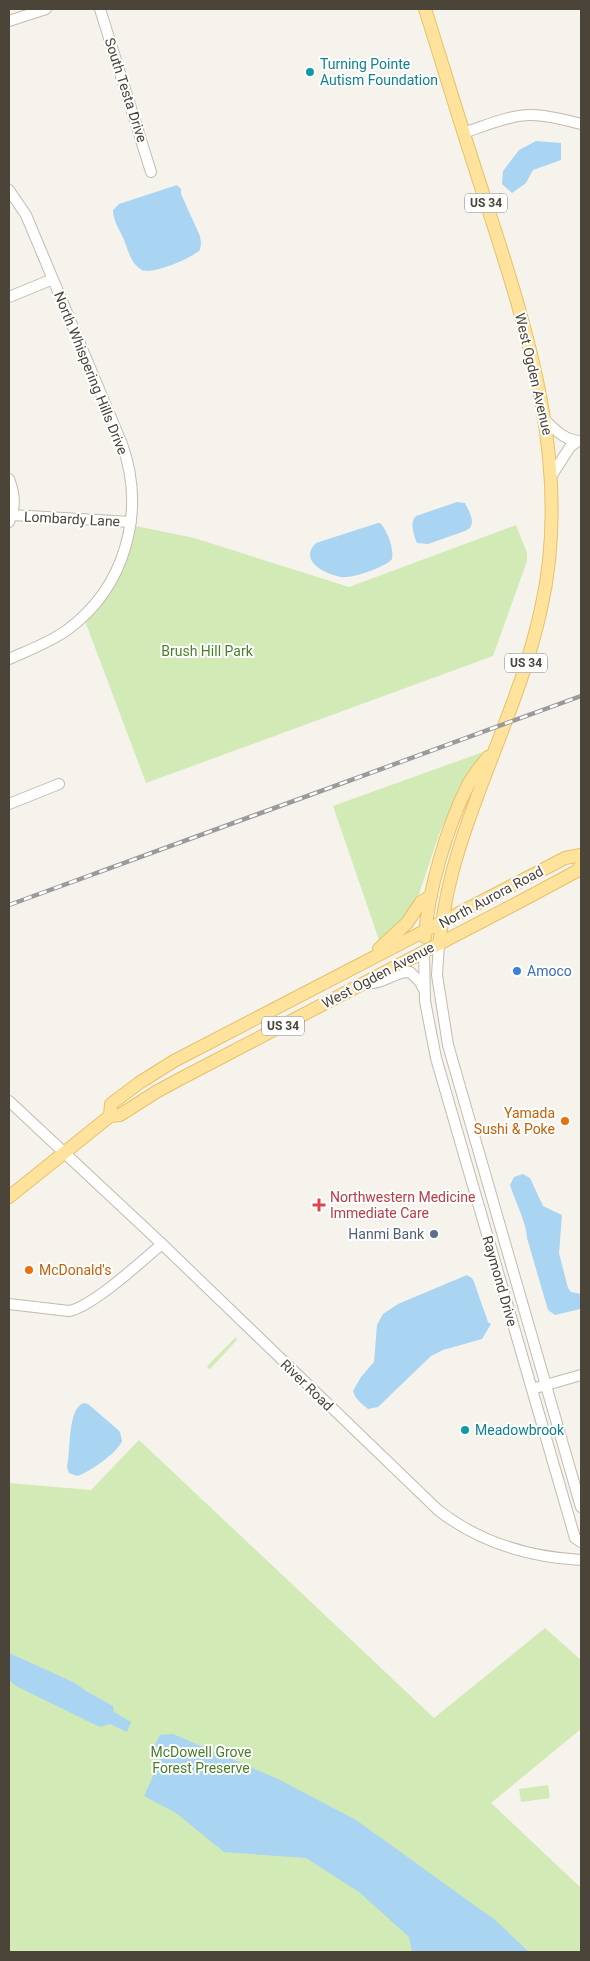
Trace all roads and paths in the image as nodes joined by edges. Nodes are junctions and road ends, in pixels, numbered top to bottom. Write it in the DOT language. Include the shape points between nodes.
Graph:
graph roads {
  1 [pos="46,9"];
  2 [pos="100,9"];
  3 [pos="425,9"];
  4 [pos="9,21"];
  5 [pos="581,124"];
  6 [pos="464,133"];
  7 [pos="151,172"];
  8 [pos="9,190"];
  9 [pos="53,279"];
  10 [pos="9,297"];
  11 [pos="546,421"];
  12 [pos="579,441"];
  13 [pos="552,475"];
  14 [pos="9,479"];
  15 [pos="10,519"];
  16 [pos="131,522"];
  17 [pos="9,659"];
  18 [pos="496,745"];
  19 [pos="59,784"];
  20 [pos="9,804"];
  21 [pos="581,855"];
  22 [pos="581,865"];
  23 [pos="431,896"];
  24 [pos="441,922"];
  25 [pos="426,931"];
  26 [pos="439,944"];
  27 [pos="424,952"];
  28 [pos="362,963"];
  29 [pos="364,983"];
  30 [pos="425,991"];
  31 [pos="295,997"];
  32 [pos="9,1100"];
  33 [pos="110,1116"];
  34 [pos="64,1153"];
  35 [pos="9,1197"];
  36 [pos="162,1244"];
  37 [pos="9,1304"];
  38 [pos="581,1374"];
  39 [pos="546,1385"];
  40 [pos="532,1389"];
  41 [pos="581,1507"];
  42 [pos="581,1542"];
  43 [pos="581,1560"];
  1 -- 4 [label="street"];
  2 -- 7 [label="street, South Testa Drive"];
  3 -- 6 [label="main road, West Ogden Avenue / US 34"];
  5 -- 6 [label="street" via="530,115"];
  6 -- 11 [label="main road, West Ogden Avenue / US 34" via="528,337"];
  8 -- 9 [label="street, North Whispering Hills Drive" via="26,215"];
  9 -- 10 [label="street"];
  9 -- 16 [label="street, North Whispering Hills Drive" via="126,456 131,484"];
  11 -- 12 [label="street" via="560,435"];
  11 -- 13 [label="main road, West Ogden Avenue / US 34"];
  12 -- 13 [label="street" via="570,447"];
  13 -- 18 [label="main road, West Ogden Avenue / US 34" via="551,534 542,606 524,672"];
  14 -- 15 [label="street" via="14,497"];
  15 -- 16 [label="street, Lombardy Lane"];
  16 -- 17 [label="street, North Whispering Hills Drive" via="122,559 98,600 82,618 59,635"];
  18 -- 23 [label="main road, West Ogden Avenue / US 34" via="468,784 445,843"];
  18 -- 24 [label="main road, West Ogden Avenue / US 34" via="459,847"];
  19 -- 20 [label="street"];
  21 -- 24 [label="main road, North Aurora Road" via="565,858"];
  22 -- 26 [label="main road, North Aurora Road" via="577,871"];
  23 -- 25 [label="main road, Raymond Drive"];
  23 -- 28 [label="main road, West Ogden Avenue / US 34" via="422,902 407,923"];
  24 -- 25 [label="main road, North Aurora Road"];
  24 -- 26 [label="main road, West Ogden Avenue / US 34"];
  25 -- 27 [label="main road, Raymond Drive"];
  25 -- 28 [label="main road, North Aurora Road"];
  26 -- 27 [label="main road, West Ogden Avenue / US 34"];
  26 -- 39 [label="street, Raymond Drive" via="438,975 448,1045"];
  27 -- 29 [label="main road, West Ogden Avenue / US 34"];
  27 -- 30 [label="street, Raymond Drive"];
  28 -- 31 [label="main road, North Aurora Road"];
  29 -- 30 [label="street" via="378,982 402,971 410,972"];
  29 -- 33 [label="main road, West Ogden Avenue / US 34" via="180,1079 120,1115"];
  30 -- 40 [label="street, Raymond Drive" via="436,1058"];
  31 -- 33 [label="main road, West Ogden Avenue / US 34" via="153,1074 111,1104"];
  32 -- 34 [label="street, River Road"];
  33 -- 34 [label="main road, West Ogden Avenue / US 34"];
  34 -- 35 [label="main road, West Ogden Avenue / US 34"];
  34 -- 36 [label="street, River Road"];
  36 -- 37 [label="street" via="76,1310"];
  36 -- 43 [label="street, River Road" via="448,1518 505,1547"];
  38 -- 39 [label="street"];
  39 -- 40 [label="street"];
  39 -- 41 [label="street, Raymond Drive"];
  40 -- 42 [label="street, Raymond Drive" via="575,1538"];
}
